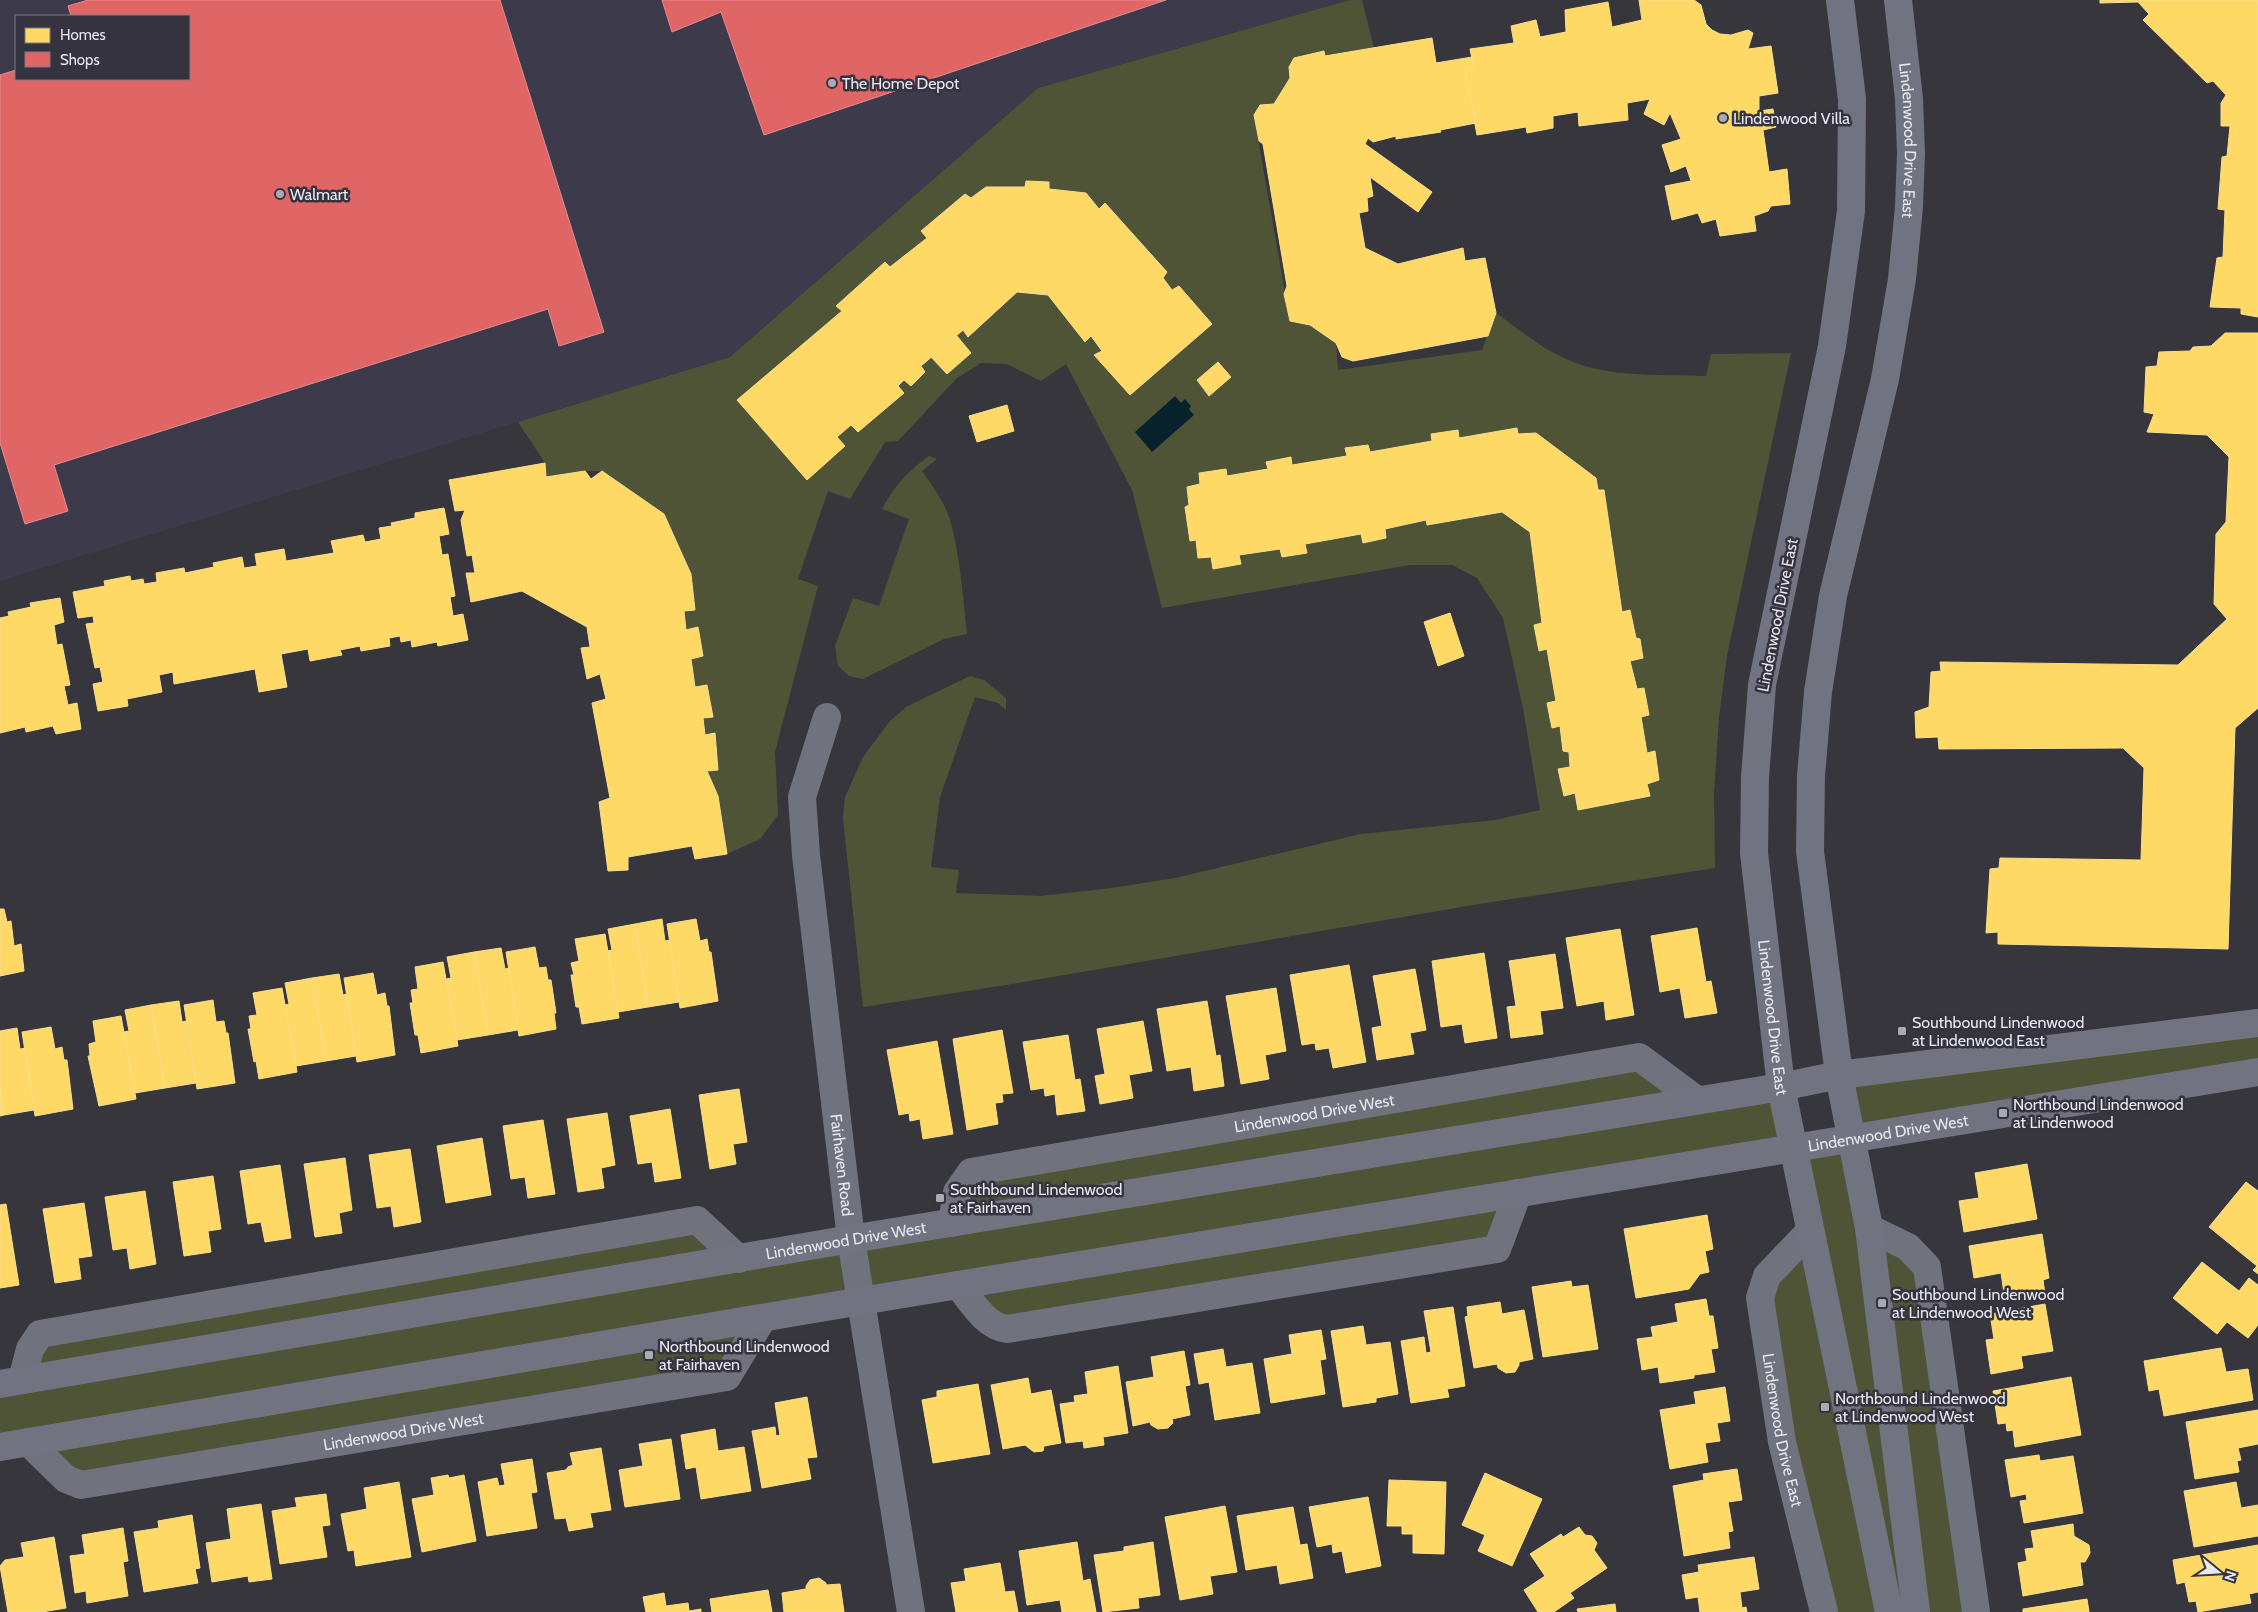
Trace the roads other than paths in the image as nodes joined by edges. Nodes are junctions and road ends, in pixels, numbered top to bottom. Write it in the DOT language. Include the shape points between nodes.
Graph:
graph roads {
  1 [pos="1840,0"];
  2 [pos="1898,0"];
  3 [pos="828,717"];
  4 [pos="2258,1023"];
  5 [pos="2258,1072"];
  6 [pos="1839,1075"];
  7 [pos="1781,1087"];
  8 [pos="1697,1100"];
  9 [pos="1851,1139"];
  10 [pos="1794,1148"];
  11 [pos="1518,1193"];
  12 [pos="952,1223"];
  13 [pos="1869,1228"];
  14 [pos="1809,1232"];
  15 [pos="851,1239"];
  16 [pos="738,1258"];
  17 [pos="958,1285"];
  18 [pos="860,1301"];
  19 [pos="763,1318"];
  20 [pos="11,1382"];
  21 [pos="28,1442"];
  22 [pos="0,1447"];
  23 [pos="911,1612"];
  24 [pos="1824,1612"];
  25 [pos="1889,1612"];
  26 [pos="1916,1612"];
  27 [pos="1976,1612"];
  1 -- 7 [label="street, Lindenwood Drive East" via="1852,99 1851,211 1832,346 1762,685 1754,777 1754,853"];
  2 -- 6 [label="street, Lindenwood Drive East" via="1909,99 1911,153 1902,279 1884,379 1834,596 1818,692 1811,776 1810,851"];
  3 -- 15 [label="street, Fairhaven Road" via="802,797"];
  4 -- 6 [label="street, Lindenwood Drive West"];
  5 -- 9 [label="street, Lindenwood Drive West"];
  6 -- 7 [label="street, Lindenwood Drive West"];
  6 -- 9 [label="street, Lindenwood Drive East"];
  7 -- 8 [label="street, Lindenwood Drive West"];
  7 -- 10 [label="street, Lindenwood Drive East"];
  8 -- 12 [label="street, Lindenwood Drive West"];
  8 -- 12 [label="street, Lindenwood Drive West" via="1639,1056 971,1172 957,1192"];
  9 -- 10 [label="street, Lindenwood Drive West"];
  9 -- 13 [label="street, Lindenwood Drive East"];
  10 -- 11 [label="street, Lindenwood Drive West"];
  10 -- 14 [label="street, Lindenwood Drive East"];
  11 -- 17 [label="street, Lindenwood Drive West"];
  11 -- 17 [label="street" via="1497,1249 1007,1329 998,1328 981,1314"];
  12 -- 15 [label="street, Lindenwood Drive West"];
  13 -- 26 [label="street, Lindenwood Drive East"];
  13 -- 27 [label="street" via="1908,1247 1927,1267"];
  14 -- 24 [label="street, Lindenwood Drive East" via="1767,1276 1760,1298 1782,1442"];
  14 -- 25 [label="street, Lindenwood Drive East"];
  15 -- 16 [label="street, Lindenwood Drive West"];
  15 -- 18 [label="street, Fairhaven Road"];
  16 -- 20 [label="street, Lindenwood Drive West"];
  16 -- 20 [label="street, Lindenwood Drive West" via="698,1220 688,1221 40,1334"];
  17 -- 18 [label="street, Lindenwood Drive West"];
  18 -- 19 [label="street, Lindenwood Drive West"];
  18 -- 23 [label="street, Fairhaven Road"];
  19 -- 21 [label="street, Lindenwood Drive West"];
  19 -- 21 [label="street, Lindenwood Drive West" via="727,1376 698,1382 81,1485 66,1479"];
  21 -- 22 [label="street, Lindenwood Drive West"];
}
